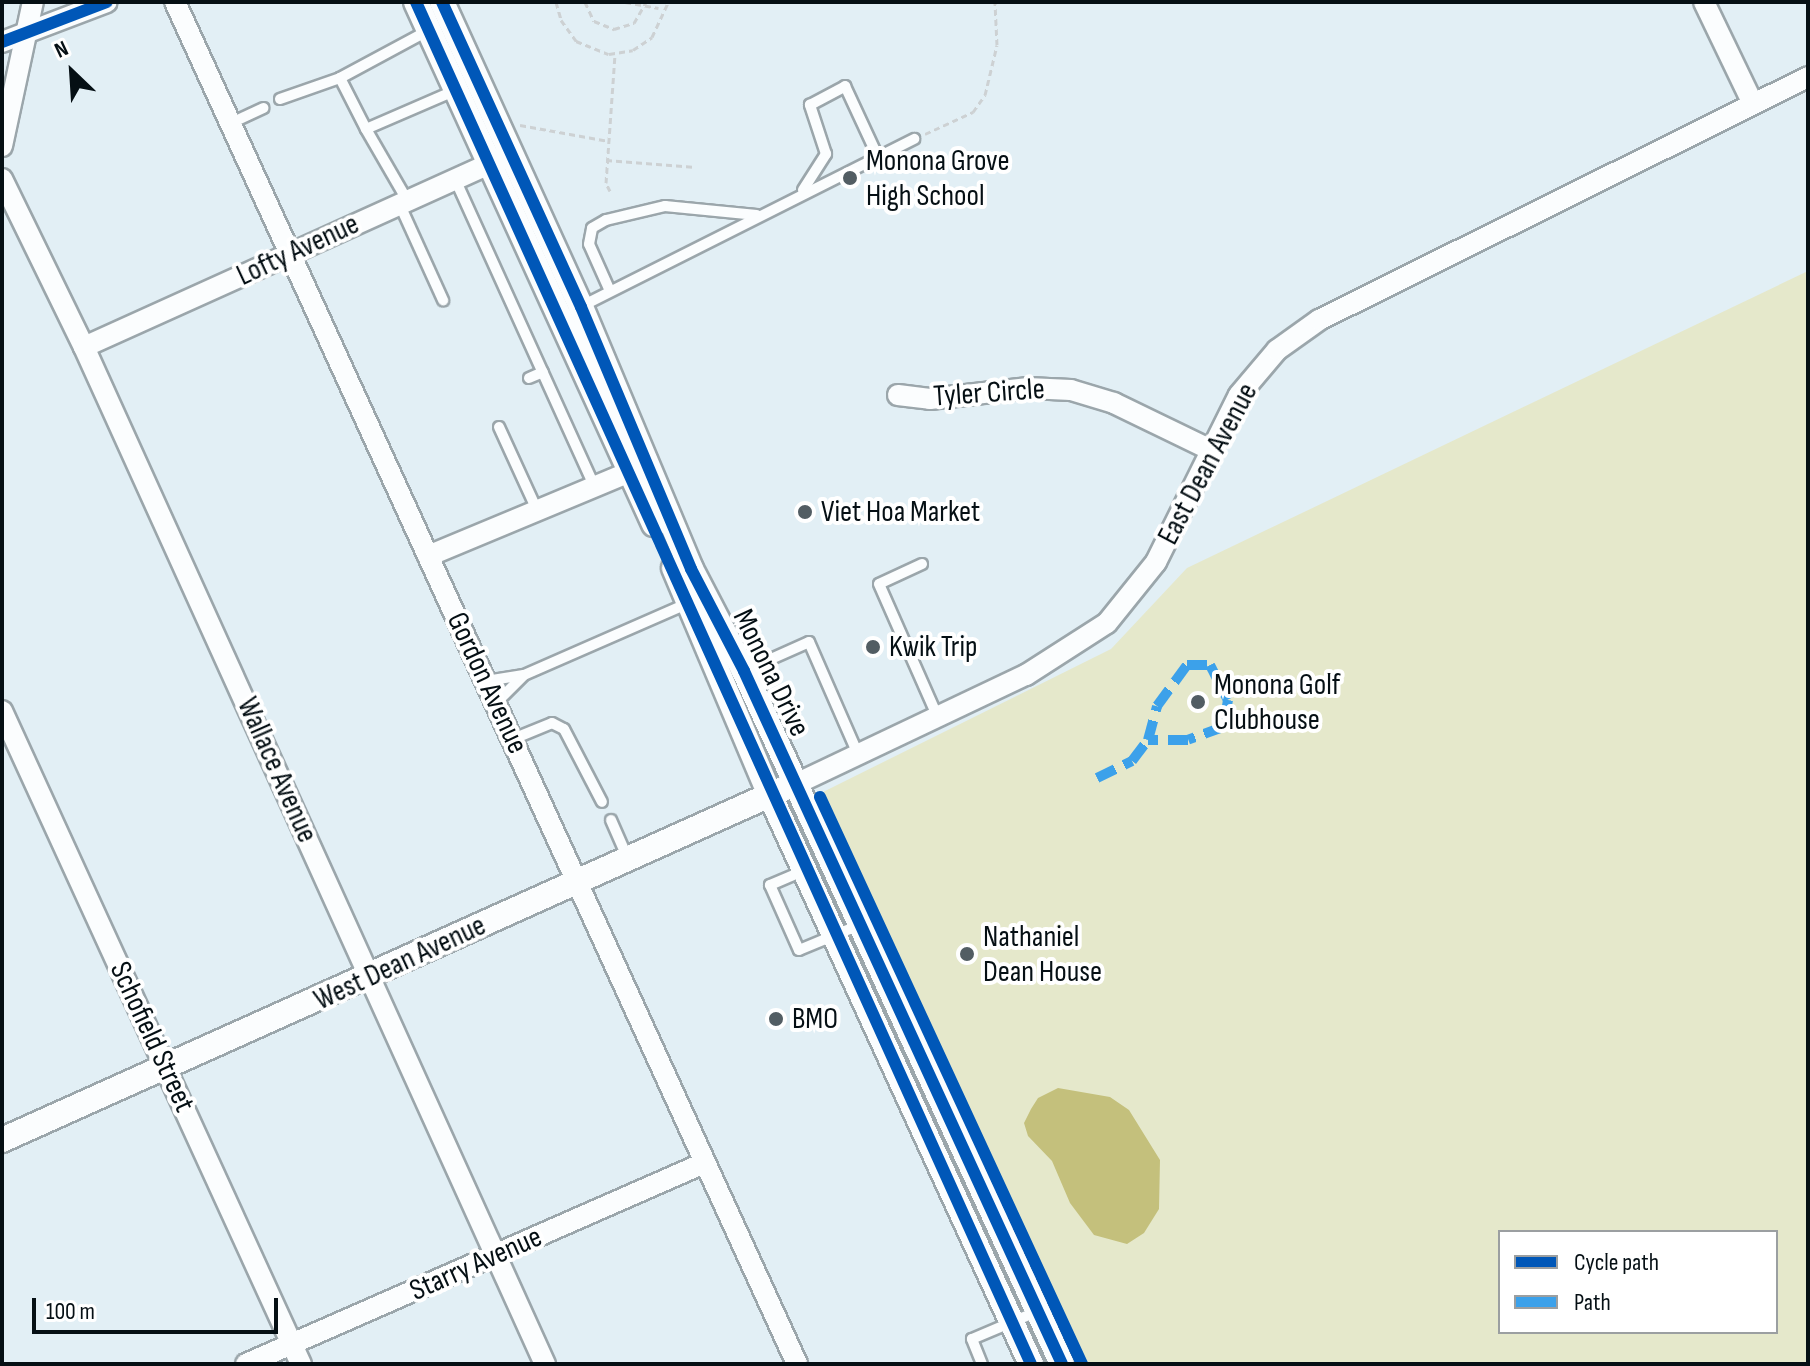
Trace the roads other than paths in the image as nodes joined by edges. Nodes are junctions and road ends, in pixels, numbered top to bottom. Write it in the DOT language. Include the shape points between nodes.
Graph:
graph roads {
  1 [pos="33,2"];
  2 [pos="107,2"];
  3 [pos="175,2"];
  4 [pos="416,2"];
  5 [pos="442,2"];
  6 [pos="1704,2"];
  7 [pos="429,30"];
  8 [pos="29,34"];
  9 [pos="2,42"];
  10 [pos="1808,77"];
  11 [pos="340,78"];
  12 [pos="456,90"];
  13 [pos="280,99"];
  14 [pos="1753,104"];
  15 [pos="264,108"];
  16 [pos="229,124"];
  17 [pos="366,129"];
  18 [pos="914,139"];
  19 [pos="2,146"];
  20 [pos="878,157"];
  21 [pos="500,159"];
  22 [pos="2,179"];
  23 [pos="455,179"];
  24 [pos="795,198"];
  25 [pos="403,202"];
  26 [pos="763,215"];
  27 [pos="291,254"];
  28 [pos="610,291"];
  29 [pos="443,300"];
  30 [pos="570,311"];
  31 [pos="84,347"];
  32 [pos="543,372"];
  33 [pos="529,378"];
  34 [pos="898,395"];
  35 [pos="499,427"];
  36 [pos="1211,450"];
  37 [pos="638,469"];
  38 [pos="595,487"];
  39 [pos="538,512"];
  40 [pos="428,556"];
  41 [pos="922,564"];
  42 [pos="689,603"];
  43 [pos="744,671"];
  44 [pos="524,675"];
  45 [pos="486,681"];
  46 [pos="496,703"];
  47 [pos="2,711"];
  48 [pos="939,720"];
  49 [pos="513,739"];
  50 [pos="859,756"];
  51 [pos="796,784"];
  52 [pos="770,795"];
  53 [pos="602,802"];
  54 [pos="611,820"];
  55 [pos="628,859"];
  56 [pos="805,870"];
  57 [pos="580,882"];
  58 [pos="861,924"];
  59 [pos="835,936"];
  60 [pos="369,978"];
  61 [pos="166,1067"];
  62 [pos="2,1140"];
  63 [pos="704,1163"];
  64 [pos="497,1255"];
  65 [pos="1038,1311"];
  66 [pos="1012,1321"];
  67 [pos="292,1344"];
  68 [pos="246,1364"];
  69 [pos="301,1364"];
  70 [pos="545,1364"];
  71 [pos="797,1364"];
  72 [pos="982,1364"];
  73 [pos="1031,1364"];
  74 [pos="1062,1364"];
  1 -- 8 [label="street"];
  2 -- 8 [label="street"];
  3 -- 16 [label="street, Gordon Avenue"];
  4 -- 7 [label="street, Monona Drive"];
  5 -- 21 [label="street, Monona Drive"];
  6 -- 14 [label="street"];
  7 -- 11 [label="lane"];
  7 -- 12 [label="street, Monona Drive"];
  8 -- 9 [label="street"];
  8 -- 19 [label="street"];
  10 -- 14 [label="street, East Dean Avenue"];
  11 -- 13 [label="lane"];
  11 -- 17 [label="lane"];
  12 -- 17 [label="lane"];
  12 -- 21 [label="street, Monona Drive"];
  14 -- 36 [label="street, East Dean Avenue" via="1319,320 1263,365 1229,411"];
  15 -- 16 [label="lane"];
  16 -- 27 [label="street, Gordon Avenue"];
  17 -- 25 [label="lane"];
  18 -- 20 [label="lane"];
  20 -- 24 [label="lane"];
  20 -- 24 [label="lane" via="845,86 810,105 826,154 814,179"];
  21 -- 23 [label="street, Lofty Avenue"];
  21 -- 30 [label="street, Monona Drive"];
  22 -- 31 [label="street, Wallace Avenue"];
  23 -- 25 [label="street, Lofty Avenue"];
  23 -- 32 [label="lane"];
  24 -- 26 [label="lane"];
  25 -- 27 [label="street, Lofty Avenue"];
  25 -- 29 [label="lane"];
  26 -- 28 [label="lane"];
  26 -- 28 [label="lane" via="665,206 606,220 592,228 589,244"];
  27 -- 31 [label="street, Lofty Avenue"];
  27 -- 40 [label="street, Gordon Avenue"];
  28 -- 30 [label="lane"];
  30 -- 37 [label="street, Monona Drive"];
  31 -- 60 [label="street, Wallace Avenue"];
  32 -- 33 [label="lane"];
  32 -- 38 [label="lane"];
  34 -- 36 [label="street, Tyler Circle" via="930,399 1058,388 1114,403"];
  35 -- 39 [label="lane"];
  36 -- 48 [label="street, East Dean Avenue" via="1156,562 1107,623 1026,675"];
  37 -- 38 [label="street"];
  37 -- 42 [label="street, Monona Drive"];
  37 -- 43 [label="street, Monona Drive"];
  38 -- 39 [label="street"];
  39 -- 40 [label="street"];
  40 -- 45 [label="street, Gordon Avenue"];
  41 -- 48 [label="lane" via="879,584"];
  42 -- 44 [label="lane"];
  42 -- 52 [label="street, Monona Drive"];
  43 -- 50 [label="lane" via="809,642"];
  43 -- 51 [label="street, Monona Drive"];
  44 -- 45 [label="lane"];
  44 -- 46 [label="lane"];
  45 -- 46 [label="street, Gordon Avenue"];
  46 -- 49 [label="street, Gordon Avenue"];
  47 -- 61 [label="street, Schofield Street"];
  48 -- 50 [label="street, East Dean Avenue"];
  49 -- 53 [label="lane" via="552,723 559,726 569,735"];
  49 -- 57 [label="street, Gordon Avenue"];
  50 -- 51 [label="street, East Dean Avenue"];
  51 -- 52 [label="street, West Dean Avenue"];
  51 -- 58 [label="street, Monona Drive"];
  52 -- 55 [label="street, West Dean Avenue"];
  52 -- 56 [label="street, Monona Drive"];
  54 -- 55 [label="lane"];
  55 -- 57 [label="street, West Dean Avenue"];
  56 -- 59 [label="street, Monona Drive"];
  56 -- 59 [label="lane" via="770,885 799,950"];
  57 -- 60 [label="street, West Dean Avenue"];
  57 -- 63 [label="street, Gordon Avenue"];
  58 -- 59 [label="lane"];
  58 -- 65 [label="street, Monona Drive"];
  59 -- 66 [label="street, Monona Drive"];
  60 -- 61 [label="street, West Dean Avenue"];
  60 -- 64 [label="street, Wallace Avenue"];
  61 -- 62 [label="street, West Dean Avenue"];
  61 -- 67 [label="street, Schofield Street"];
  63 -- 64 [label="street, Starry Avenue"];
  63 -- 71 [label="street, Gordon Avenue"];
  64 -- 67 [label="street, Starry Avenue"];
  64 -- 70 [label="street, Wallace Avenue"];
  65 -- 66 [label="lane"];
  65 -- 74 [label="street, Monona Drive"];
  66 -- 72 [label="lane" via="972,1339"];
  66 -- 73 [label="street, Monona Drive"];
  67 -- 68 [label="street, Starry Avenue"];
  67 -- 69 [label="street, Schofield Street"];
}
